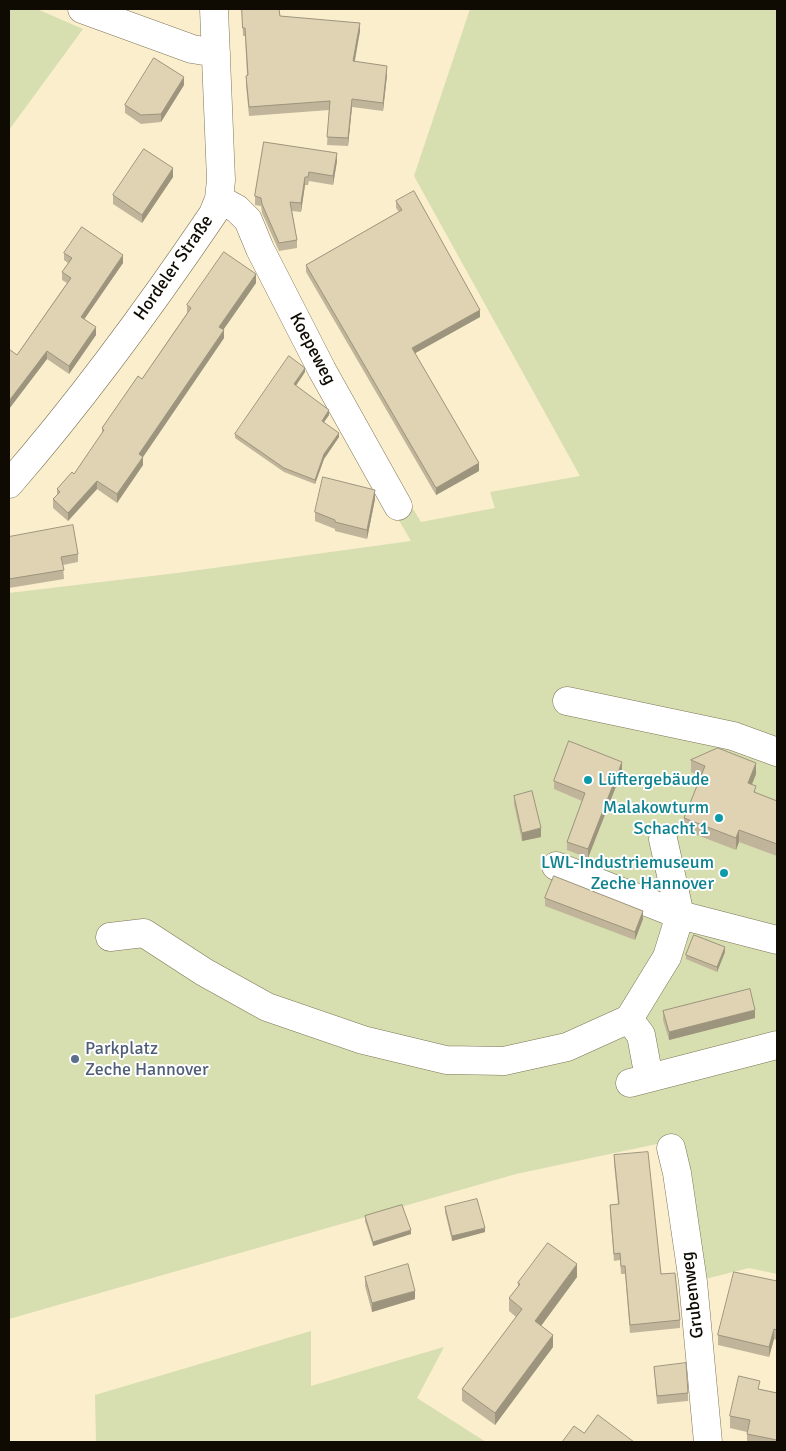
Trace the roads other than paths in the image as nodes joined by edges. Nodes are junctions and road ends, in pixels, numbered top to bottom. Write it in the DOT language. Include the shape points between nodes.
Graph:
graph roads {
  1 [pos="82,9"];
  2 [pos="214,9"];
  3 [pos="216,53"];
  4 [pos="219,199"];
  5 [pos="9,484"];
  6 [pos="398,506"];
  7 [pos="568,701"];
  8 [pos="777,752"];
  9 [pos="663,840"];
  10 [pos="556,866"];
  11 [pos="680,915"];
  12 [pos="110,937"];
  13 [pos="777,940"];
  14 [pos="629,1019"];
  15 [pos="777,1045"];
  16 [pos="671,1148"];
  17 [pos="708,1442"];
  1 -- 3 [label="street" via="192,49"];
  2 -- 3 [label="street, Hordeler Straße"];
  3 -- 4 [label="street, Hordeler Straße" via="221,162"];
  4 -- 5 [label="street, Hordeler Straße" via="203,229 104,367 54,433"];
  4 -- 6 [label="street, Koepeweg" via="248,220 260,250 322,370"];
  7 -- 8 [label="street" via="733,736"];
  9 -- 11 [label="street"];
  10 -- 11 [label="street"];
  11 -- 13 [label="street"];
  11 -- 14 [label="street" via="667,957"];
  12 -- 14 [label="street" via="144,933 267,1007 363,1040 446,1060 504,1062 567,1047"];
  14 -- 15 [label="street" via="641,1035 640,1081"];
  16 -- 17 [label="street, Grubenweg" via="693,1282"];
}
